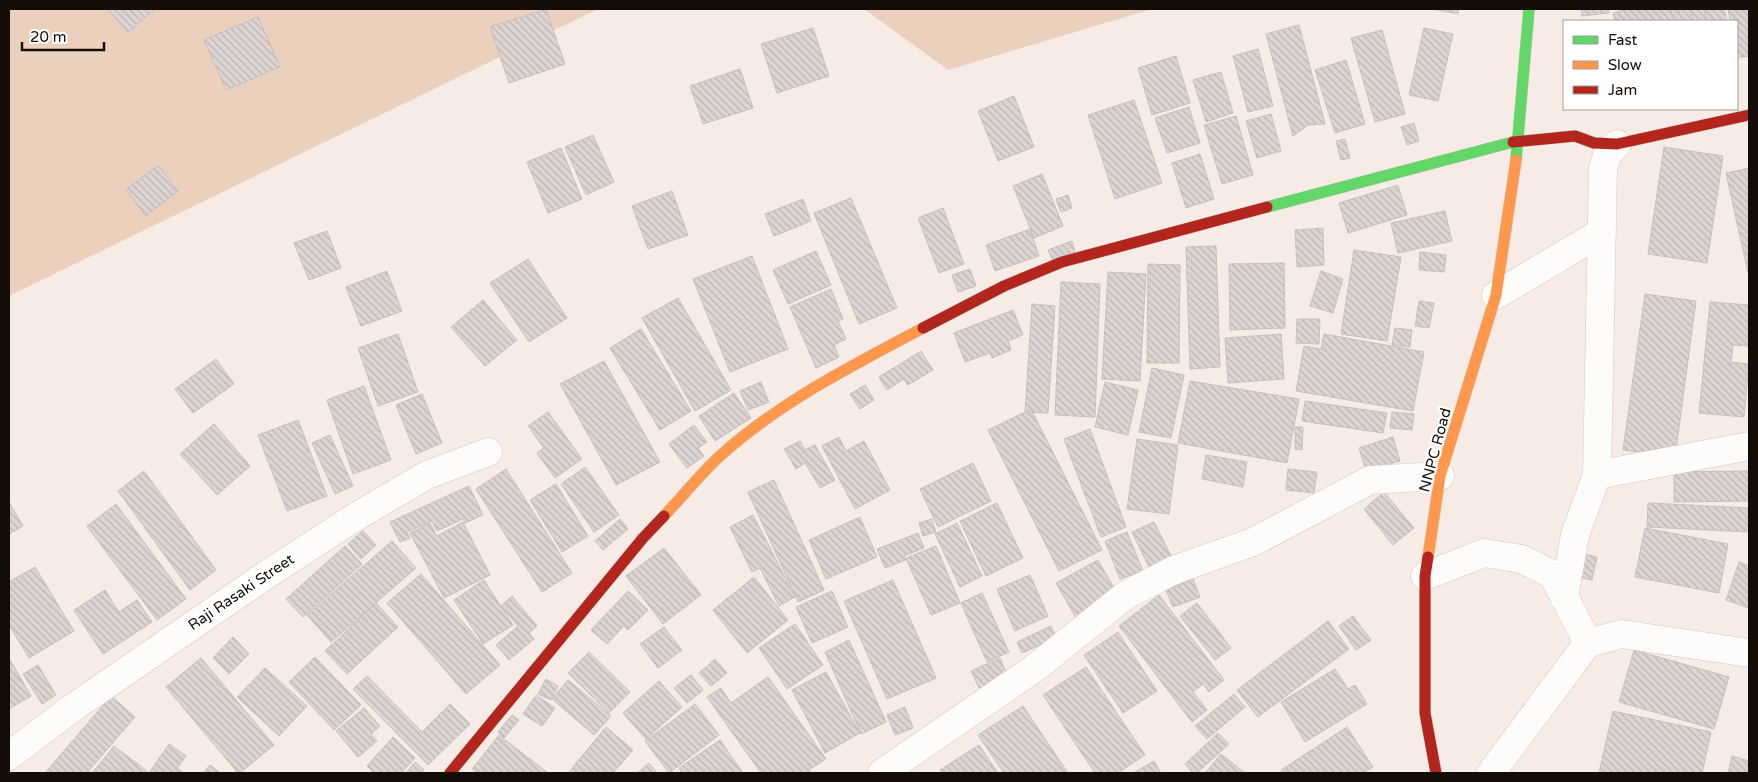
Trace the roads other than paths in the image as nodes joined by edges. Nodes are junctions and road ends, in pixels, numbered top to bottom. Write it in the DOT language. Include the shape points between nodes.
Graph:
graph roads {
  1 [pos="1529,9"];
  2 [pos="1749,115"];
  3 [pos="1519,140"];
  4 [pos="1617,144"];
  5 [pos="1602,232"];
  6 [pos="1496,295"];
  7 [pos="1749,446"];
  8 [pos="488,452"];
  9 [pos="1597,475"];
  10 [pos="1440,476"];
  11 [pos="1425,576"];
  12 [pos="1564,598"];
  13 [pos="1588,643"];
  14 [pos="1749,653"];
  15 [pos="9,756"];
  16 [pos="450,773"];
  17 [pos="882,773"];
  18 [pos="1436,773"];
  19 [pos="1491,773"];
  1 -- 3 [label="street, NNPC Road"];
  2 -- 4 [label="street"];
  3 -- 4 [label="street" via="1575,136 1594,143"];
  3 -- 6 [label="street, NNPC Road"];
  3 -- 16 [label="street" via="1062,262 1004,286 854,364 786,405 720,455 643,538"];
  4 -- 5 [label="street" via="1607,155 1603,169"];
  5 -- 6 [label="street"];
  5 -- 9 [label="street"];
  6 -- 10 [label="street, NNPC Road"];
  7 -- 9 [label="street"];
  8 -- 15 [label="street, Raji Rasaki Street" via="427,476 357,516 233,597"];
  9 -- 12 [label="street" via="1575,536"];
  10 -- 11 [label="street, NNPC Road"];
  10 -- 17 [label="street" via="1370,480 1253,542 1174,570 1126,595 1035,668"];
  11 -- 12 [label="street" via="1484,554 1522,559 1553,575"];
  11 -- 18 [label="street, NNPC Road" via="1425,713"];
  12 -- 13 [label="street"];
  13 -- 14 [label="street" via="1622,634"];
  13 -- 19 [label="street"];
}
